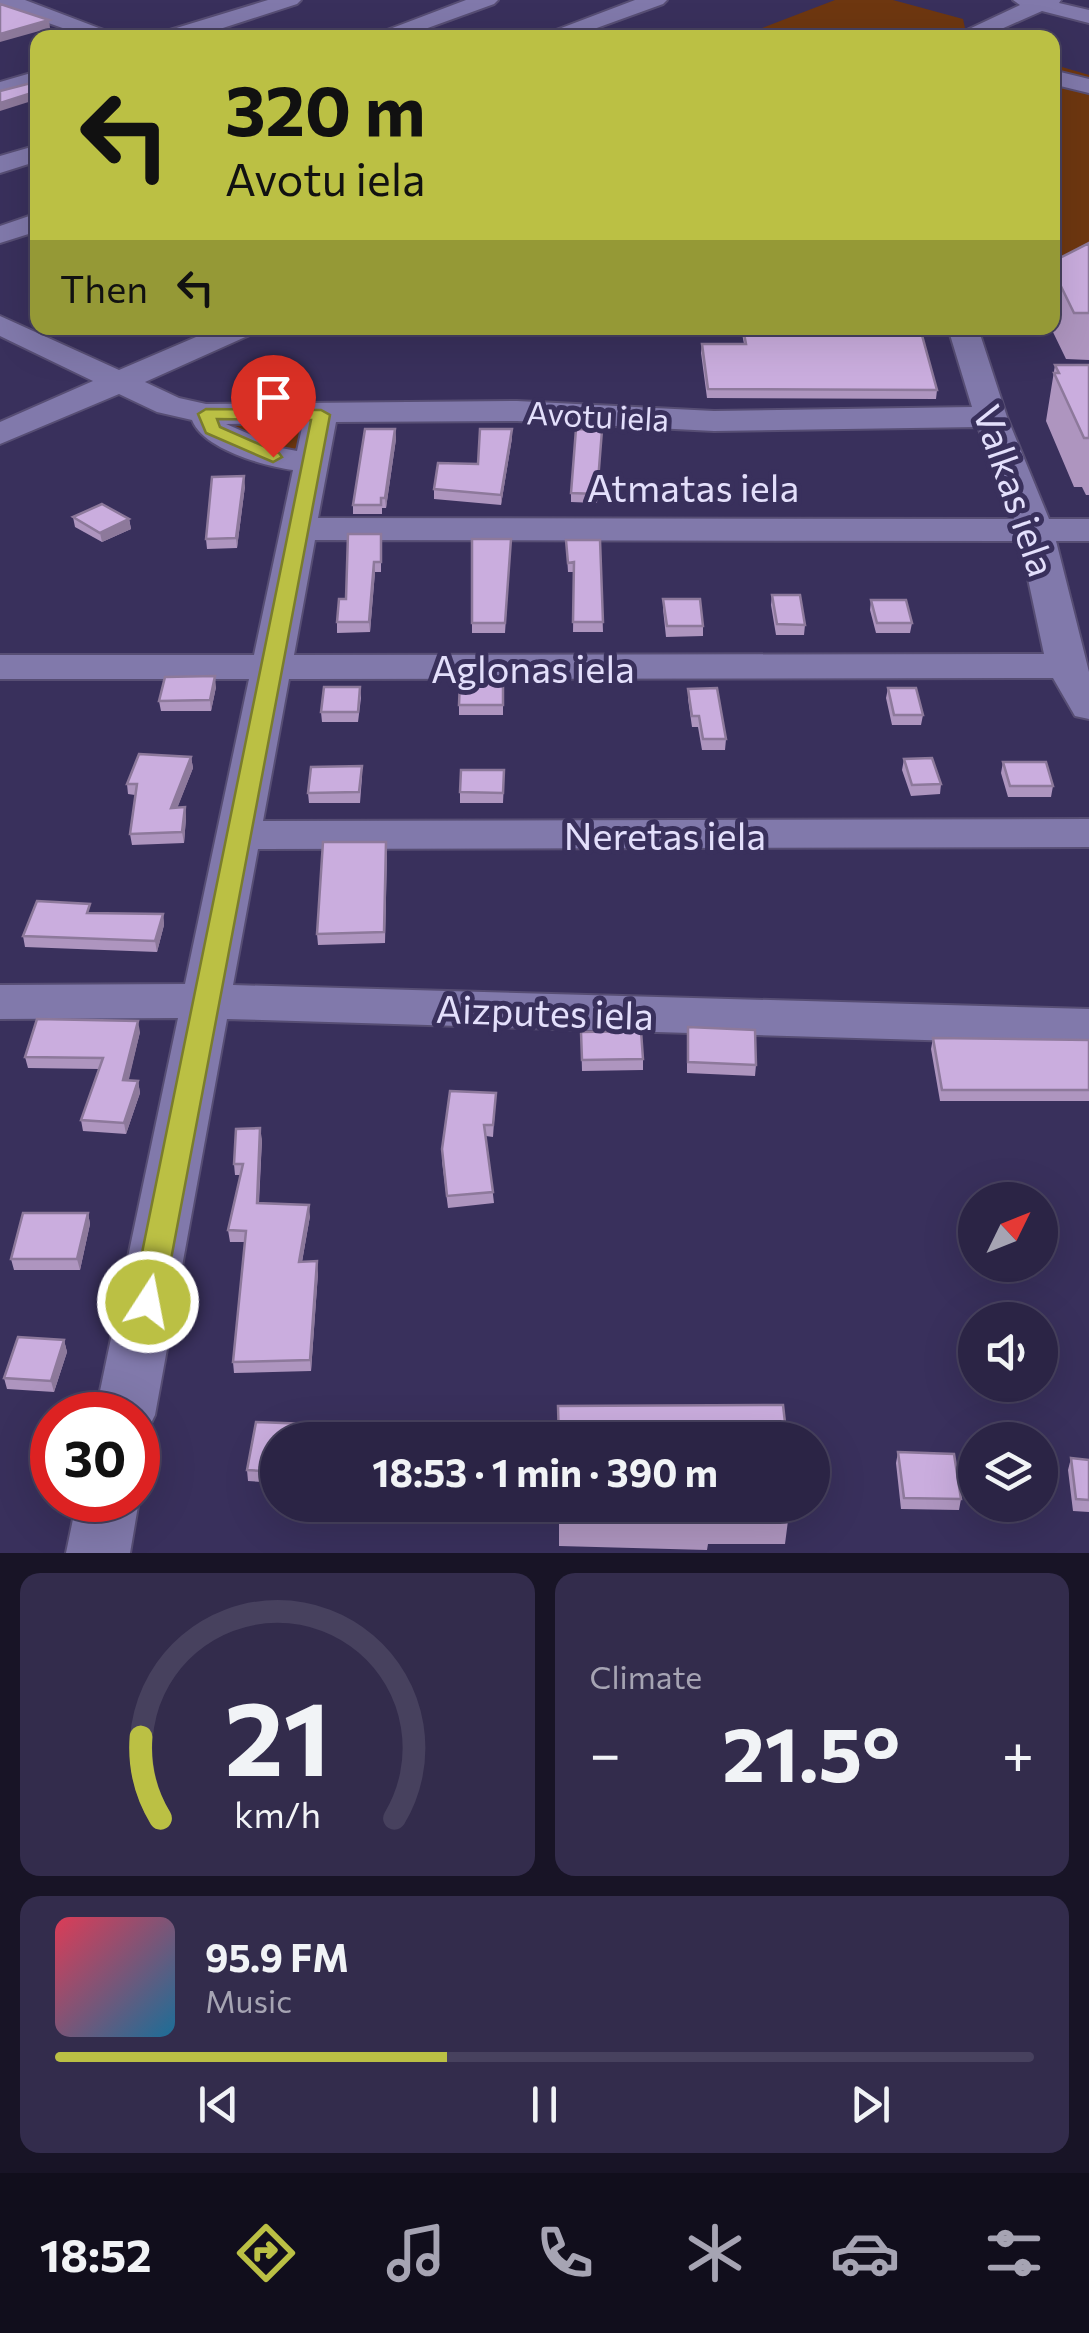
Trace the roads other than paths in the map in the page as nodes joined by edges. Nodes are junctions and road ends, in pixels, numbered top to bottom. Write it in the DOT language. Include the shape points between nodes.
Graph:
graph roads {
  1 [pos="4,0"];
  2 [pos="290,0"];
  3 [pos="488,0"];
  4 [pos="652,0"];
  5 [pos="1039,2"];
  6 [pos="1089,17"];
  7 [pos="91,30"];
  8 [pos="194,30"];
  9 [pos="400,30"];
  10 [pos="568,30"];
  11 [pos="978,30"];
  12 [pos="1060,79"];
  13 [pos="30,80"];
  14 [pos="1089,86"];
  15 [pos="0,89"];
  16 [pos="30,155"];
  17 [pos="0,165"];
  18 [pos="30,224"];
  19 [pos="0,235"];
  20 [pos="0,325"];
  21 [pos="225,335"];
  22 [pos="965,335"];
  23 [pos="117,382"];
  24 [pos="206,414"];
  25 [pos="321,415"];
  26 [pos="991,417"];
  27 [pos="0,434"];
  28 [pos="312,463"];
  29 [pos="298,529"];
  30 [pos="1089,530"];
  31 [pos="1036,531"];
  32 [pos="273,665"];
  33 [pos="1066,666"];
  34 [pos="0,668"];
  35 [pos="1089,708"];
  36 [pos="1089,833"];
  37 [pos="240,835"];
  38 [pos="208,1001"];
  39 [pos="0,1002"];
  40 [pos="1089,1027"];
  41 [pos="130,1392"];
  42 [pos="104,1522"];
  43 [pos="98,1553"];
  1 -- 7 [label="street"];
  2 -- 8 [label="street"];
  3 -- 9 [label="street"];
  4 -- 10 [label="street"];
  5 -- 6 [label="street"];
  5 -- 11 [label="street"];
  12 -- 14 [label="street"];
  13 -- 15 [label="street"];
  16 -- 17 [label="street"];
  18 -- 19 [label="street"];
  20 -- 23 [label="street, Avotu iela"];
  21 -- 23 [label="street"];
  22 -- 26 [label="street, Valkas iela"];
  23 -- 24 [label="street, Avotu iela"];
  23 -- 27 [label="street"];
  24 -- 25 [label="street, Avotu iela"];
  24 -- 28 [label="street, Avotu iela" via="212,430 273,457"];
  25 -- 26 [label="street, Avotu iela"];
  25 -- 28 [label="street"];
  26 -- 31 [label="street, Valkas iela"];
  28 -- 29 [label="street"];
  29 -- 31 [label="street, Atmatas iela"];
  29 -- 32 [label="street"];
  30 -- 31 [label="street, Atmatas iela"];
  31 -- 33 [label="street, Valkas iela"];
  32 -- 33 [label="street, Aglonas iela"];
  32 -- 34 [label="street, Aglonas iela"];
  32 -- 37 [label="street"];
  33 -- 35 [label="street, Valkas iela"];
  36 -- 37 [label="street, Neretas iela"];
  37 -- 38 [label="street"];
  38 -- 39 [label="street, Aizputes iela"];
  38 -- 40 [label="street, Aizputes iela"];
  38 -- 41 [label="street"];
  42 -- 43 [label="street"];
}
